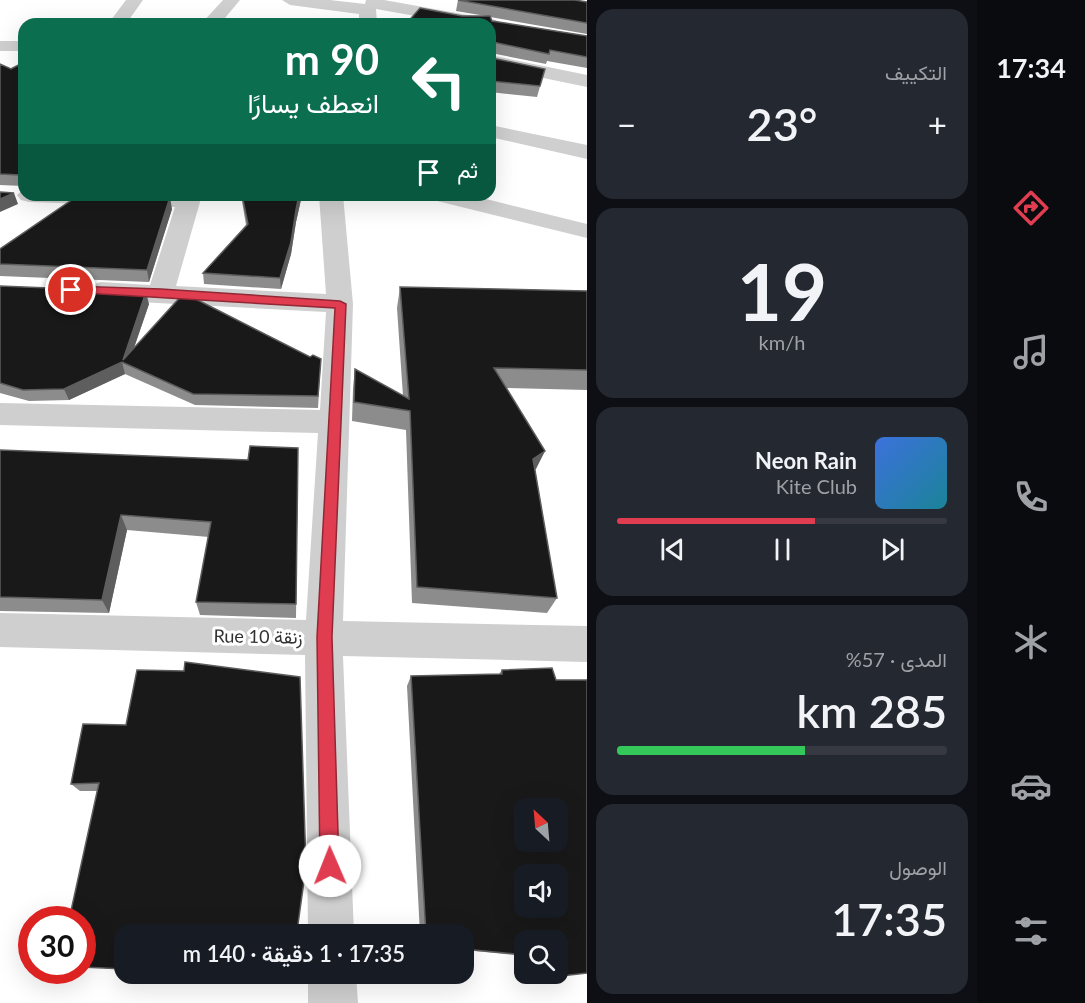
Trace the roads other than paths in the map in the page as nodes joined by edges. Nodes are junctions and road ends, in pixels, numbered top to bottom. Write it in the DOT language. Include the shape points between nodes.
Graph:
graph roads {
  1 [pos="135,0"];
  2 [pos="232,0"];
  3 [pos="290,0"];
  4 [pos="370,9"];
  5 [pos="122,18"];
  6 [pos="216,18"];
  7 [pos="442,18"];
  8 [pos="496,25"];
  9 [pos="512,28"];
  10 [pos="0,46"];
  11 [pos="18,46"];
  12 [pos="496,67"];
  13 [pos="587,81"];
  14 [pos="496,132"];
  15 [pos="587,152"];
  16 [pos="188,201"];
  17 [pos="331,201"];
  18 [pos="465,201"];
  19 [pos="587,231"];
  20 [pos="82,290"];
  21 [pos="161,293"];
  22 [pos="340,304"];
  23 [pos="0,414"];
  24 [pos="335,422"];
  25 [pos="0,630"];
  26 [pos="324,637"];
  27 [pos="587,644"];
  28 [pos="331,924"];
  29 [pos="332,984"];
  30 [pos="333,1003"];
  1 -- 5 [label="street"];
  2 -- 6 [label="street"];
  3 -- 4 [label="street"];
  4 -- 7 [label="street"];
  8 -- 9 [label="street"];
  10 -- 11 [label="street"];
  12 -- 13 [label="street"];
  14 -- 15 [label="street"];
  16 -- 21 [label="street"];
  17 -- 22 [label="street"];
  18 -- 19 [label="street"];
  20 -- 21 [label="street"];
  21 -- 22 [label="street"];
  22 -- 24 [label="street"];
  23 -- 24 [label="street"];
  24 -- 26 [label="street"];
  25 -- 26 [label="street, Rue 10 زنقة"];
  26 -- 27 [label="street, Rue 10 زنقة"];
  26 -- 28 [label="street"];
  29 -- 30 [label="street"];
}
